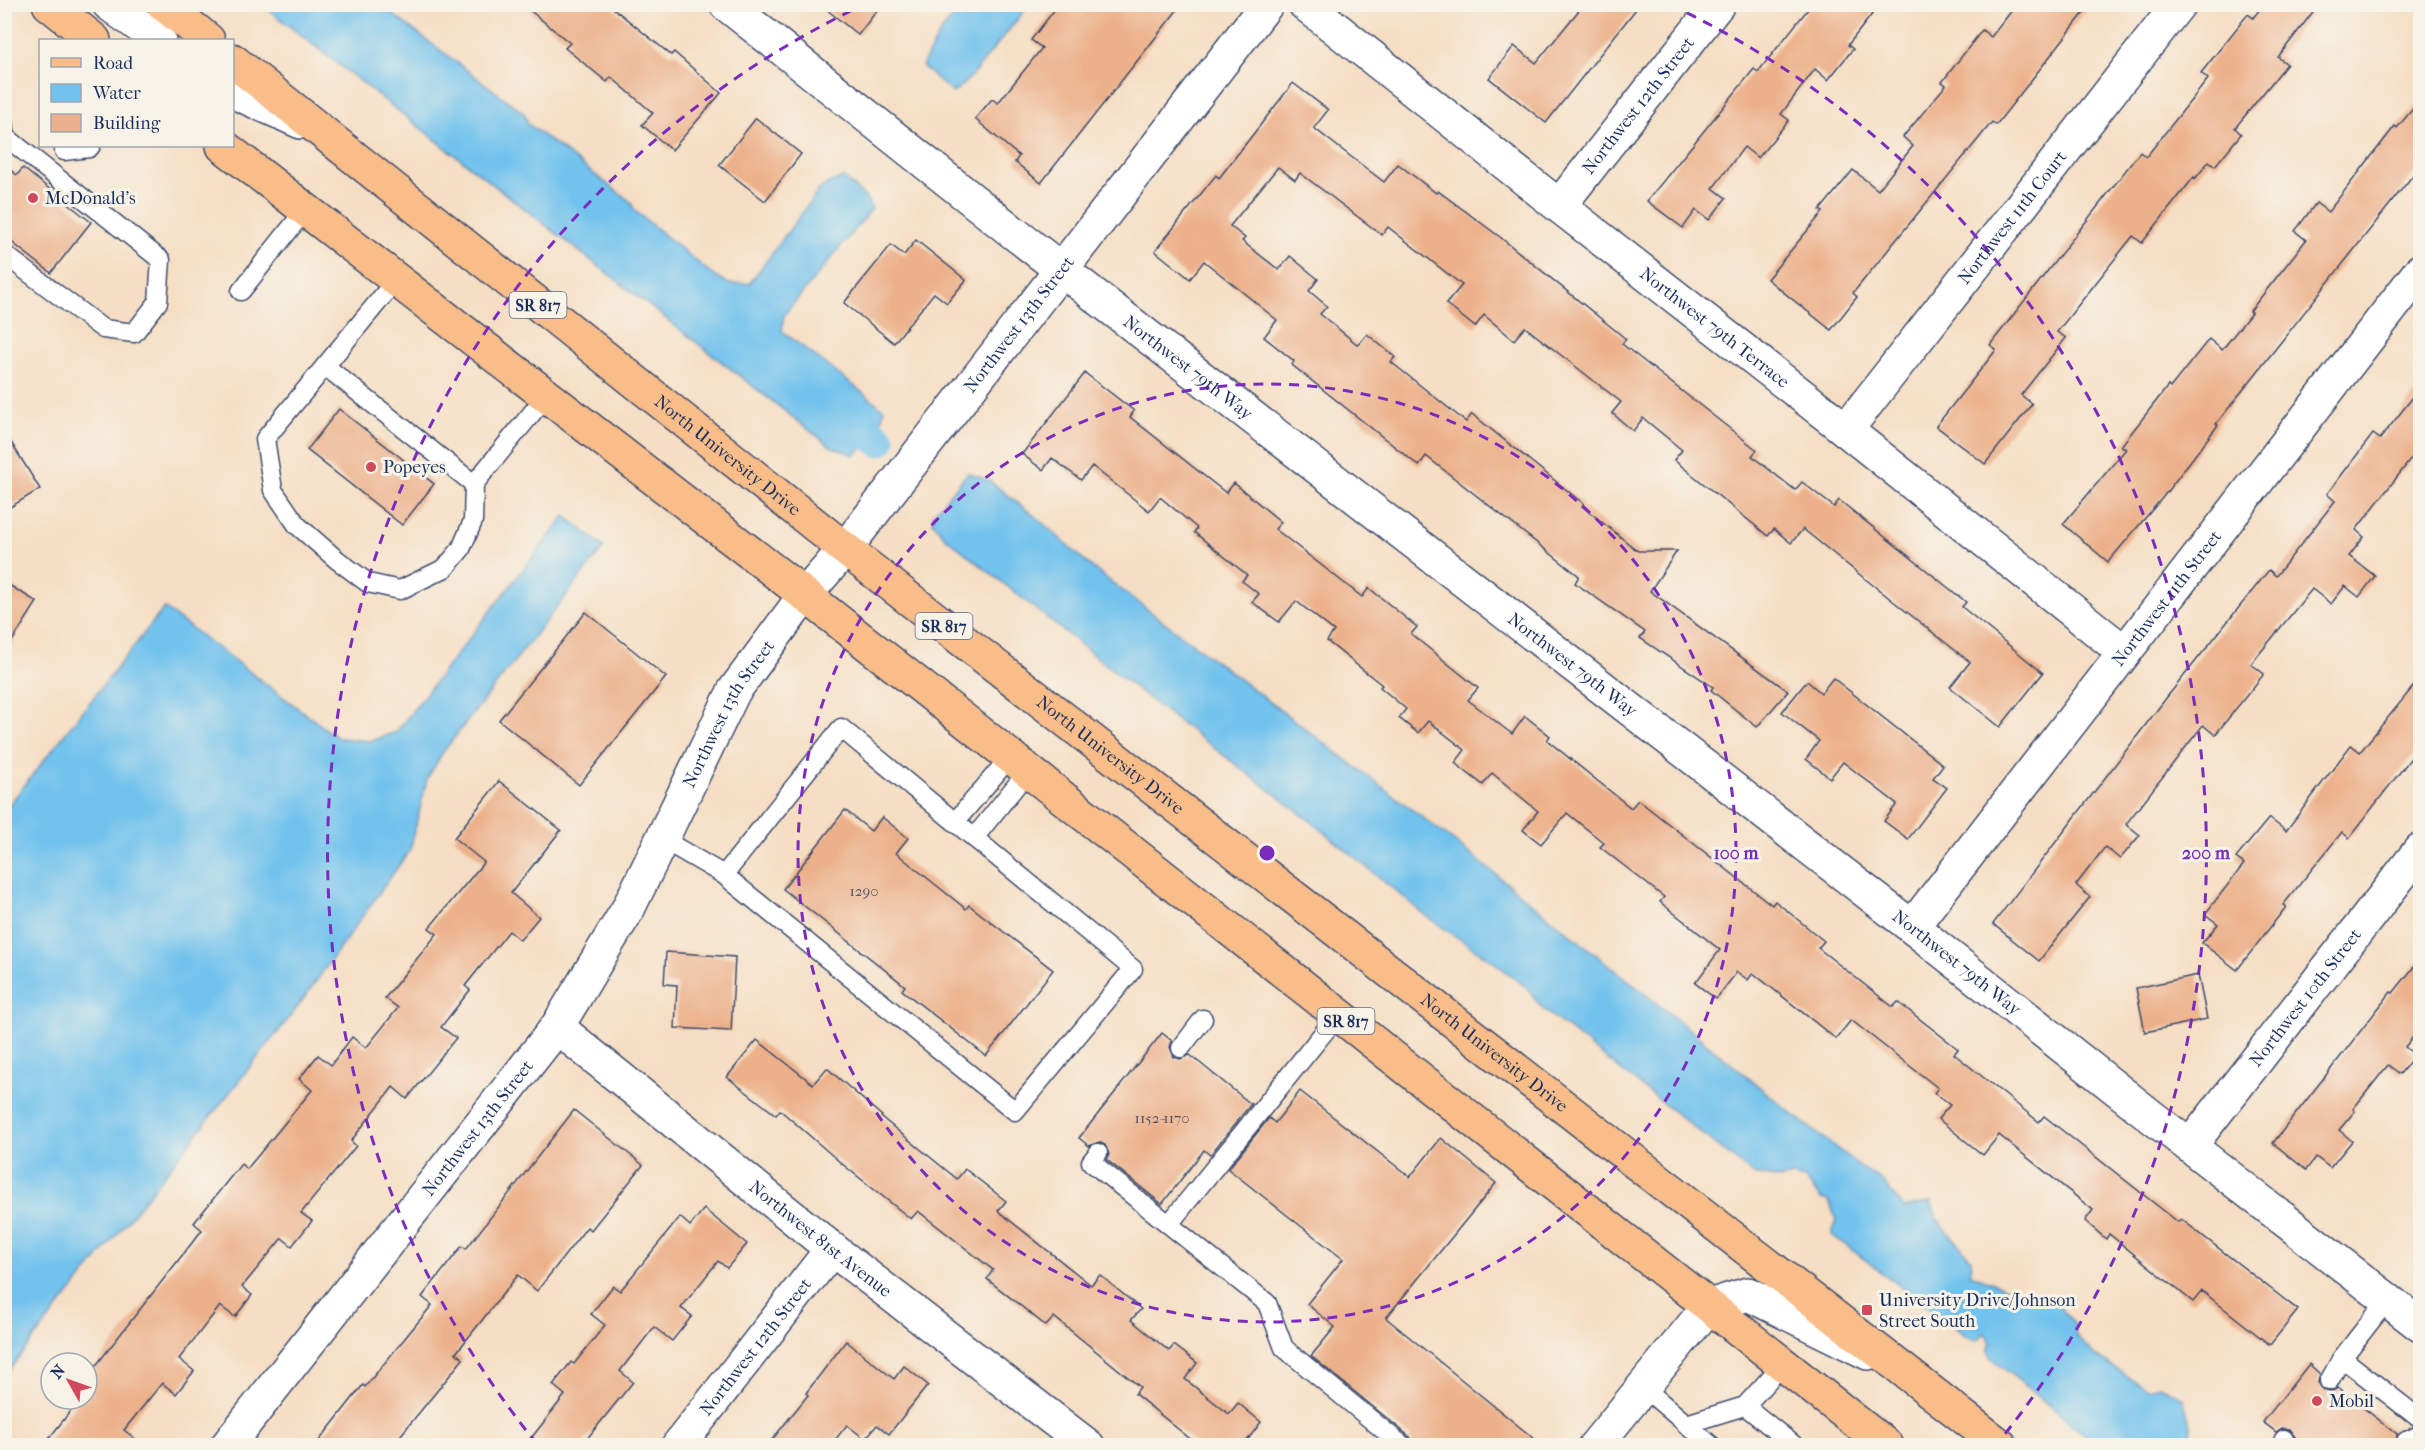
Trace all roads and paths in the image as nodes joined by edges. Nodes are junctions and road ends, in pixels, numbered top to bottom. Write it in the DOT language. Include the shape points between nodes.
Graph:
graph roads {
  1 [pos="49,4"];
  2 [pos="109,4"];
  3 [pos="163,4"];
  4 [pos="726,4"];
  5 [pos="1267,4"];
  6 [pos="1305,4"];
  7 [pos="1718,4"];
  8 [pos="2179,4"];
  9 [pos="93,39"];
  10 [pos="158,39"];
  11 [pos="207,39"];
  12 [pos="234,62"];
  13 [pos="234,92"];
  14 [pos="4,122"];
  15 [pos="319,130"];
  16 [pos="90,147"];
  17 [pos="224,147"];
  18 [pos="64,151"];
  19 [pos="1559,206"];
  20 [pos="305,210"];
  21 [pos="4,254"];
  22 [pos="1062,269"];
  23 [pos="2421,271"];
  24 [pos="396,280"];
  25 [pos="242,291"];
  26 [pos="326,366"];
  27 [pos="546,396"];
  28 [pos="1846,430"];
  29 [pos="474,484"];
  30 [pos="844,549"];
  31 [pos="805,596"];
  32 [pos="2124,652"];
  33 [pos="1019,764"];
  34 [pos="955,822"];
  35 [pos="974,838"];
  36 [pos="662,839"];
  37 [pos="2421,850"];
  38 [pos="724,875"];
  39 [pos="1912,927"];
  40 [pos="1338,1015"];
  41 [pos="1203,1019"];
  42 [pos="557,1027"];
  43 [pos="1181,1048"];
  44 [pos="2190,1146"];
  45 [pos="1098,1153"];
  46 [pos="1169,1224"];
  47 [pos="832,1249"];
  48 [pos="2388,1299"];
  49 [pos="1709,1306"];
  50 [pos="2421,1325"];
  51 [pos="2342,1358"];
  52 [pos="1782,1364"];
  53 [pos="1909,1373"];
  54 [pos="2329,1381"];
  55 [pos="1643,1386"];
  56 [pos="1745,1406"];
  57 [pos="2421,1419"];
  58 [pos="1686,1424"];
  59 [pos="227,1446"];
  60 [pos="678,1446"];
  61 [pos="1088,1446"];
  62 [pos="1403,1446"];
  63 [pos="1595,1446"];
  64 [pos="1712,1446"];
  65 [pos="1795,1446"];
  66 [pos="1887,1446"];
  67 [pos="2001,1446"];
  1 -- 9 [label="main road"];
  2 -- 10 [label="street"];
  3 -- 11 [label="main road"];
  4 -- 22 [label="street, Northwest 79th Way"];
  5 -- 22 [label="street, Northwest 13th Street"];
  6 -- 19 [label="street, Northwest 79th Terrace"];
  7 -- 19 [label="street, Northwest 12th Street"];
  8 -- 28 [label="street, Northwest 11th Court"];
  12 -- 15 [label="main road, North University Drive / SR 817"];
  13 -- 15 [label="street, North University Drive"];
  14 -- 21 [label="lane" via="6,137 161,260 158,302 134,333 103,329"];
  15 -- 30 [label="main road, North University Drive / SR 817"];
  16 -- 18 [label="lane"];
  17 -- 20 [label="main road, SR 817"];
  19 -- 28 [label="street, Northwest 79th Terrace"];
  20 -- 24 [label="main road, SR 817"];
  20 -- 25 [label="lane"];
  22 -- 30 [label="street, Northwest 13th Street"];
  22 -- 39 [label="street, Northwest 79th Way"];
  23 -- 32 [label="street, Northwest 11th Street"];
  24 -- 26 [label="lane"];
  24 -- 27 [label="main road, SR 817"];
  26 -- 29 [label="lane"];
  26 -- 29 [label="lane" via="265,439 273,490 297,525 336,559 368,583 400,590 445,568 461,549 473,521"];
  27 -- 29 [label="lane"];
  27 -- 31 [label="main road, SR 817"];
  28 -- 32 [label="street, Northwest 79th Terrace"];
  30 -- 31 [label="street, Northwest 13th Street"];
  30 -- 53 [label="main road, North University Drive / SR 817"];
  31 -- 33 [label="main road, SR 817"];
  31 -- 36 [label="street, Northwest 13th Street" via="734,691"];
  32 -- 39 [label="street, Northwest 11th Street"];
  33 -- 34 [label="lane"];
  33 -- 35 [label="lane"];
  33 -- 40 [label="main road, SR 817"];
  34 -- 35 [label="lane"];
  34 -- 38 [label="lane" via="841,728"];
  35 -- 38 [label="lane" via="1133,969 1015,1111"];
  36 -- 38 [label="lane"];
  36 -- 42 [label="street, Northwest 13th Street" via="628,909"];
  37 -- 44 [label="street, Northwest 10th Street"];
  39 -- 44 [label="street, Northwest 79th Way"];
  40 -- 46 [label="lane"];
  40 -- 49 [label="main road, SR 817"];
  41 -- 43 [label="lane"];
  42 -- 47 [label="street, Northwest 81st Avenue"];
  42 -- 59 [label="street, Northwest 13th Street"];
  44 -- 48 [label="street, Northwest 79th Way"];
  45 -- 46 [label="lane" via="1091,1162"];
  46 -- 62 [label="lane" via="1267,1303 1284,1348"];
  47 -- 60 [label="street, Northwest 12th Street"];
  47 -- 61 [label="street, Northwest 81st Avenue"];
  48 -- 50 [label="street, Northwest 79th Way"];
  48 -- 51 [label="lane"];
  49 -- 52 [label="main road, SR 817"];
  49 -- 53 [label="street, North University Drive" via="1748,1294"];
  49 -- 55 [label="street"];
  51 -- 54 [label="lane"];
  51 -- 57 [label="lane"];
  52 -- 56 [label="lane"];
  52 -- 66 [label="main road, SR 817"];
  53 -- 67 [label="main road, North University Drive / SR 817"];
  55 -- 58 [label="lane"];
  55 -- 63 [label="street"];
  56 -- 58 [label="lane"];
  56 -- 65 [label="lane"];
  58 -- 64 [label="lane"];
}
